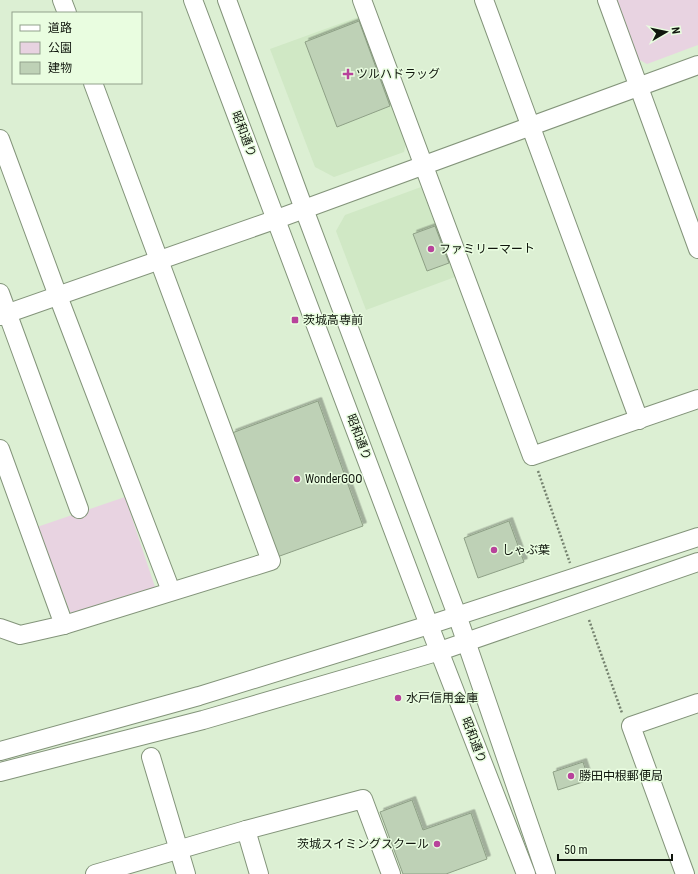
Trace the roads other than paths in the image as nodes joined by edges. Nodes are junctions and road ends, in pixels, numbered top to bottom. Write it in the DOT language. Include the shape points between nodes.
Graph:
graph roads {
  1 [pos="62,0"];
  2 [pos="193,0"];
  3 [pos="227,0"];
  4 [pos="362,0"];
  5 [pos="484,0"];
  6 [pos="607,0"];
  7 [pos="67,12"];
  8 [pos="698,65"];
  9 [pos="93,84"];
  10 [pos="638,85"];
  11 [pos="530,125"];
  12 [pos="0,139"];
  13 [pos="422,164"];
  14 [pos="304,209"];
  15 [pos="277,219"];
  16 [pos="698,249"];
  17 [pos="159,260"];
  18 [pos="0,293"];
  19 [pos="58,296"];
  20 [pos="4,315"];
  21 [pos="698,399"];
  22 [pos="639,420"];
  23 [pos="0,449"];
  24 [pos="79,509"];
  25 [pos="698,538"];
  26 [pos="698,562"];
  27 [pos="171,591"];
  28 [pos="457,615"];
  29 [pos="64,625"];
  30 [pos="429,625"];
  31 [pos="0,628"];
  32 [pos="466,642"];
  33 [pos="440,651"];
  34 [pos="698,703"];
  35 [pos="0,751"];
  36 [pos="151,757"];
  37 [pos="0,772"];
  38 [pos="246,830"];
  39 [pos="179,850"];
  40 [pos="95,874"];
  41 [pos="186,874"];
  42 [pos="259,874"];
  43 [pos="391,874"];
  44 [pos="526,874"];
  45 [pos="546,874"];
  46 [pos="685,874"];
  1 -- 7 [label="street"];
  2 -- 15 [label="street, 昭和通り"];
  3 -- 14 [label="street, 昭和通り"];
  4 -- 13 [label="street"];
  5 -- 11 [label="street"];
  6 -- 10 [label="street"];
  8 -- 10 [label="street"];
  9 -- 17 [label="street"];
  10 -- 11 [label="street"];
  10 -- 16 [label="street"];
  11 -- 13 [label="street"];
  11 -- 22 [label="street"];
  12 -- 19 [label="street"];
  13 -- 14 [label="street"];
  13 -- 22 [label="street" via="532,456"];
  14 -- 15 [label="street"];
  14 -- 28 [label="street, 昭和通り"];
  15 -- 17 [label="street"];
  15 -- 30 [label="street, 昭和通り"];
  17 -- 19 [label="street"];
  17 -- 27 [label="street" via="271,560"];
  18 -- 20 [label="street"];
  19 -- 20 [label="street"];
  19 -- 27 [label="street"];
  20 -- 24 [label="street"];
  21 -- 22 [label="street"];
  23 -- 29 [label="street"];
  25 -- 28 [label="street"];
  26 -- 32 [label="street"];
  27 -- 29 [label="street"];
  28 -- 30 [label="street"];
  28 -- 32 [label="street, 昭和通り"];
  29 -- 31 [label="street" via="20,635"];
  30 -- 33 [label="street, 昭和通り"];
  30 -- 35 [label="street" via="199,696"];
  32 -- 33 [label="street"];
  32 -- 45 [label="street, 昭和通り"];
  33 -- 37 [label="street" via="203,720"];
  33 -- 44 [label="street, 昭和通り"];
  34 -- 46 [label="street" via="632,726"];
  36 -- 39 [label="street"];
  38 -- 39 [label="street"];
  38 -- 42 [label="street"];
  38 -- 43 [label="street" via="364,799"];
  39 -- 40 [label="street"];
  39 -- 41 [label="street"];
}
